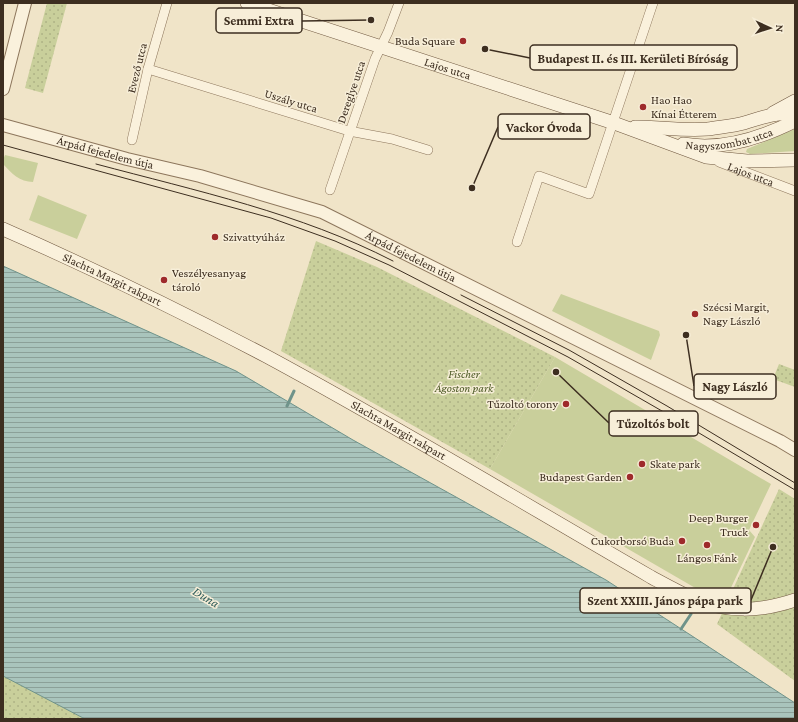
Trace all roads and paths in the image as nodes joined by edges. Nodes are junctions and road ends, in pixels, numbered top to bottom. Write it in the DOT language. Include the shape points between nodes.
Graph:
graph roads {
  1 [pos="25,3"];
  2 [pos="167,3"];
  3 [pos="247,3"];
  4 [pos="399,3"];
  5 [pos="653,3"];
  6 [pos="381,46"];
  7 [pos="148,69"];
  8 [pos="3,89"];
  9 [pos="795,102"];
  10 [pos="795,114"];
  11 [pos="767,116"];
  12 [pos="795,121"];
  13 [pos="3,125"];
  14 [pos="619,125"];
  15 [pos="349,131"];
  16 [pos="132,140"];
  17 [pos="662,141"];
  18 [pos="428,150"];
  19 [pos="706,157"];
  20 [pos="795,160"];
  21 [pos="330,190"];
  22 [pos="795,191"];
  23 [pos="3,229"];
  24 [pos="517,242"];
  25 [pos="795,450"];
  26 [pos="795,600"];
  1 -- 8 [label="street"];
  2 -- 7 [label="street, Evező utca"];
  3 -- 6 [label="main road, Lajos utca"];
  4 -- 6 [label="street, Dereglye utca"];
  5 -- 14 [label="street"];
  6 -- 14 [label="main road, Lajos utca"];
  6 -- 15 [label="street, Dereglye utca"];
  7 -- 15 [label="street, Uszály utca"];
  7 -- 16 [label="street, Evező utca"];
  9 -- 11 [label="main road, Nagyszombat utca"];
  10 -- 11 [label="main road"];
  11 -- 14 [label="main road, Lajos utca" via="707,129 677,130"];
  12 -- 17 [label="main road, Nagyszombat utca" via="751,139 728,144 692,146"];
  13 -- 25 [label="street, Árpád fejedelem útja" via="200,176 322,212"];
  14 -- 17 [label="main road, Lajos utca"];
  14 -- 24 [label="street" via="589,194 539,176"];
  15 -- 18 [label="street, Uszály utca" via="392,139"];
  15 -- 21 [label="street, Dereglye utca"];
  17 -- 19 [label="main road, Lajos utca"];
  19 -- 20 [label="main road, Lajos utca" via="747,161"];
  19 -- 22 [label="street, Lajos utca"];
  23 -- 26 [label="main road, Slachta Margit rakpart" via="190,317 267,357 691,598 739,610 775,607"];
}
